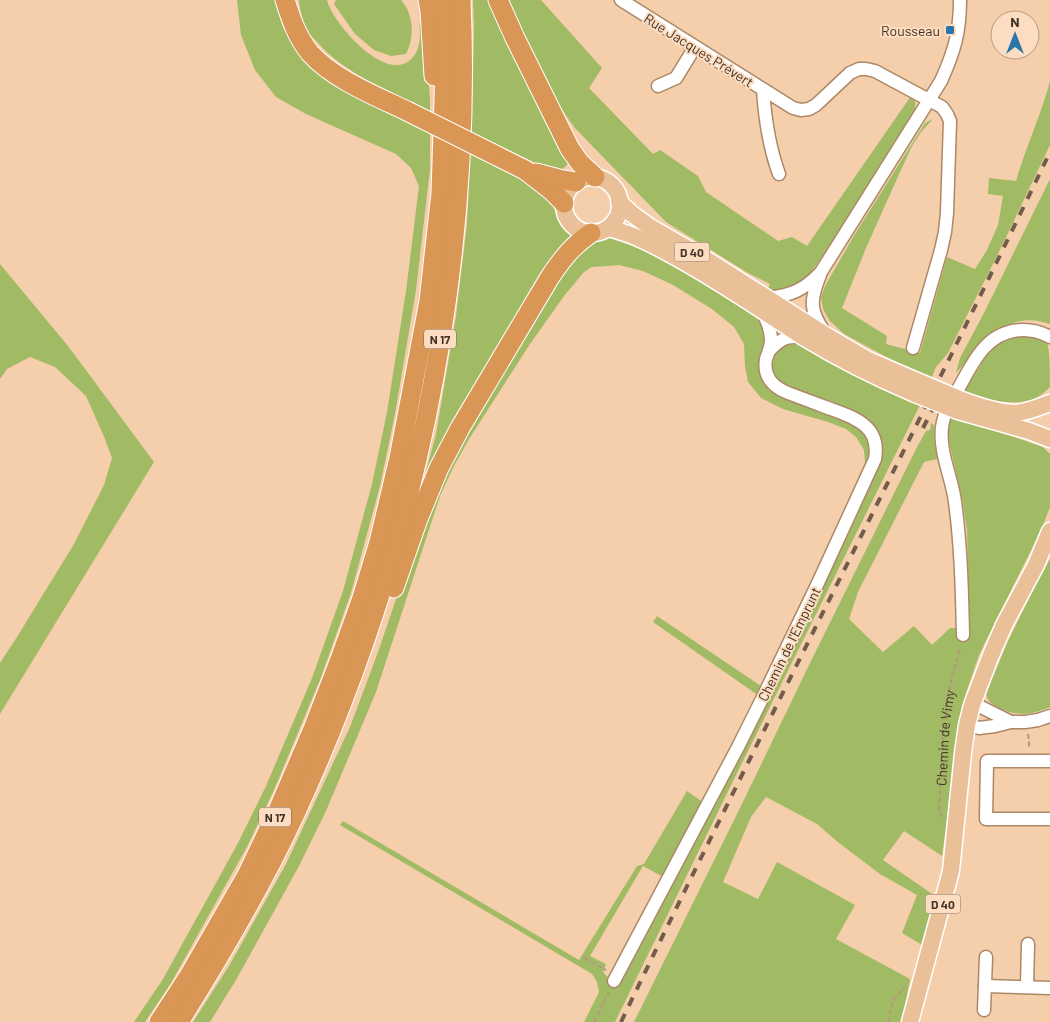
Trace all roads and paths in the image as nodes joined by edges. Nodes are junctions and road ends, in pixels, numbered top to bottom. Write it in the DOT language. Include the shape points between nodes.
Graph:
graph roads {
  1 [pos="428,0"];
  2 [pos="446,0"];
  3 [pos="461,0"];
  4 [pos="498,0"];
  5 [pos="621,0"];
  6 [pos="960,0"];
  7 [pos="639,5"];
  8 [pos="289,6"];
  9 [pos="695,47"];
  10 [pos="658,86"];
  11 [pos="763,90"];
  12 [pos="929,100"];
  13 [pos="525,170"];
  14 [pos="779,174"];
  15 [pos="595,177"];
  16 [pos="576,182"];
  17 [pos="441,193"];
  18 [pos="619,202"];
  19 [pos="564,203"];
  20 [pos="599,230"];
  21 [pos="821,272"];
  22 [pos="765,303"];
  23 [pos="827,336"];
  24 [pos="804,337"];
  25 [pos="1050,337"];
  26 [pos="913,348"];
  27 [pos="769,351"];
  28 [pos="918,389"];
  29 [pos="1050,403"];
  30 [pos="960,405"];
  31 [pos="1050,439"];
  32 [pos="1050,531"];
  33 [pos="1050,546"];
  34 [pos="1036,565"];
  35 [pos="963,635"];
  36 [pos="355,669"];
  37 [pos="972,705"];
  38 [pos="1050,716"];
  39 [pos="1011,722"];
  40 [pos="1025,722"];
  41 [pos="967,725"];
  42 [pos="1029,761"];
  43 [pos="1050,761"];
  44 [pos="942,818"];
  45 [pos="1050,819"];
  46 [pos="1028,944"];
  47 [pos="986,957"];
  48 [pos="584,958"];
  49 [pos="616,978"];
  50 [pos="910,982"];
  51 [pos="985,986"];
  52 [pos="1027,987"];
  53 [pos="1050,988"];
  54 [pos="984,1010"];
  55 [pos="159,1022"];
  56 [pos="179,1022"];
  57 [pos="594,1022"];
  58 [pos="888,1022"];
  59 [pos="910,1022"];
  1 -- 17 [label="highway" via="434,89 433,166"];
  2 -- 17 [label="highway, N 17"];
  3 -- 36 [label="highway, N 17" via="462,102 458,196 446,304 417,463"];
  4 -- 15 [label="highway" via="570,149"];
  5 -- 7 [label="street, Rue Jacques Prévert"];
  6 -- 12 [label="street" via="958,31 951,58"];
  7 -- 9 [label="street, Rue Jacques Prévert"];
  8 -- 13 [label="highway, bridge" via="295,29 320,63 358,87"];
  9 -- 10 [label="street" via="676,78"];
  9 -- 11 [label="street, Rue Jacques Prévert"];
  11 -- 12 [label="street, Rue Jacques Prévert" via="793,108 809,109 850,73 866,68"];
  11 -- 14 [label="street, Rue Jacques Prévert" via="772,155"];
  12 -- 21 [label="street"];
  12 -- 26 [label="street, Rue Jacques Prévert" via="942,107 950,121 948,213 942,250"];
  13 -- 16 [label="highway"];
  13 -- 19 [label="highway"];
  15 -- 16 [label="main road"];
  15 -- 18 [label="main road" via="611,185"];
  16 -- 19 [label="main road"];
  17 -- 55 [label="highway, N 17" via="429,301 417,368 379,542 362,598 314,729 247,875 190,976"];
  18 -- 20 [label="main road" via="619,212 614,221"];
  18 -- 22 [label="main road, D 40" via="650,227 707,260"];
  19 -- 20 [label="main road" via="568,220 574,227 582,231"];
  20 -- 22 [label="main road, D 40" via="630,234"];
  20 -- 36 [label="highway" via="578,242 555,270 460,428 418,520 372,650"];
  21 -- 22 [label="street" via="796,292"];
  21 -- 23 [label="street" via="812,303 816,320"];
  22 -- 23 [label="main road, D 40"];
  22 -- 24 [label="main road, D 40"];
  22 -- 27 [label="street, Chemin de l'Emprunt" via="771,342"];
  23 -- 28 [label="main road, D 40"];
  24 -- 27 [label="street" via="785,338"];
  24 -- 28 [label="main road, D 40" via="862,370"];
  25 -- 35 [label="street" via="1031,329 1020,329 997,338 985,347 968,371 944,414 942,445 955,500 961,558"];
  27 -- 49 [label="street, Chemin de l'Emprunt" via="766,370 772,384 862,422 870,431 877,451 763,698"];
  28 -- 30 [label="main road, D 40, bridge"];
  29 -- 30 [label="main road, D 40" via="1015,413"];
  30 -- 31 [label="main road, D 40"];
  32 -- 34 [label="main road, D 40"];
  33 -- 34 [label="main road, D 40"];
  34 -- 37 [label="main road, D 40" via="1001,632"];
  35 -- 44 [label="path, Chemin de Vimy" via="944,722 939,809"];
  36 -- 56 [label="highway, N 17" via="294,816 261,882"];
  37 -- 39 [label="street"];
  37 -- 41 [label="main road, Chemin de Vimy / D 40"];
  38 -- 40 [label="street"];
  39 -- 40 [label="street"];
  39 -- 41 [label="street" via="979,728"];
  40 -- 42 [label="path"];
  41 -- 59 [label="main road, Chemin de Vimy / D 40" via="951,871"];
  42 -- 43 [label="street"];
  42 -- 45 [label="street" via="986,760 986,819"];
  46 -- 52 [label="street"];
  47 -- 51 [label="street"];
  48 -- 49 [label="path"];
  49 -- 57 [label="path"];
  50 -- 58 [label="path" via="893,1000"];
  51 -- 52 [label="street"];
  51 -- 54 [label="street"];
  52 -- 53 [label="street"];
}
